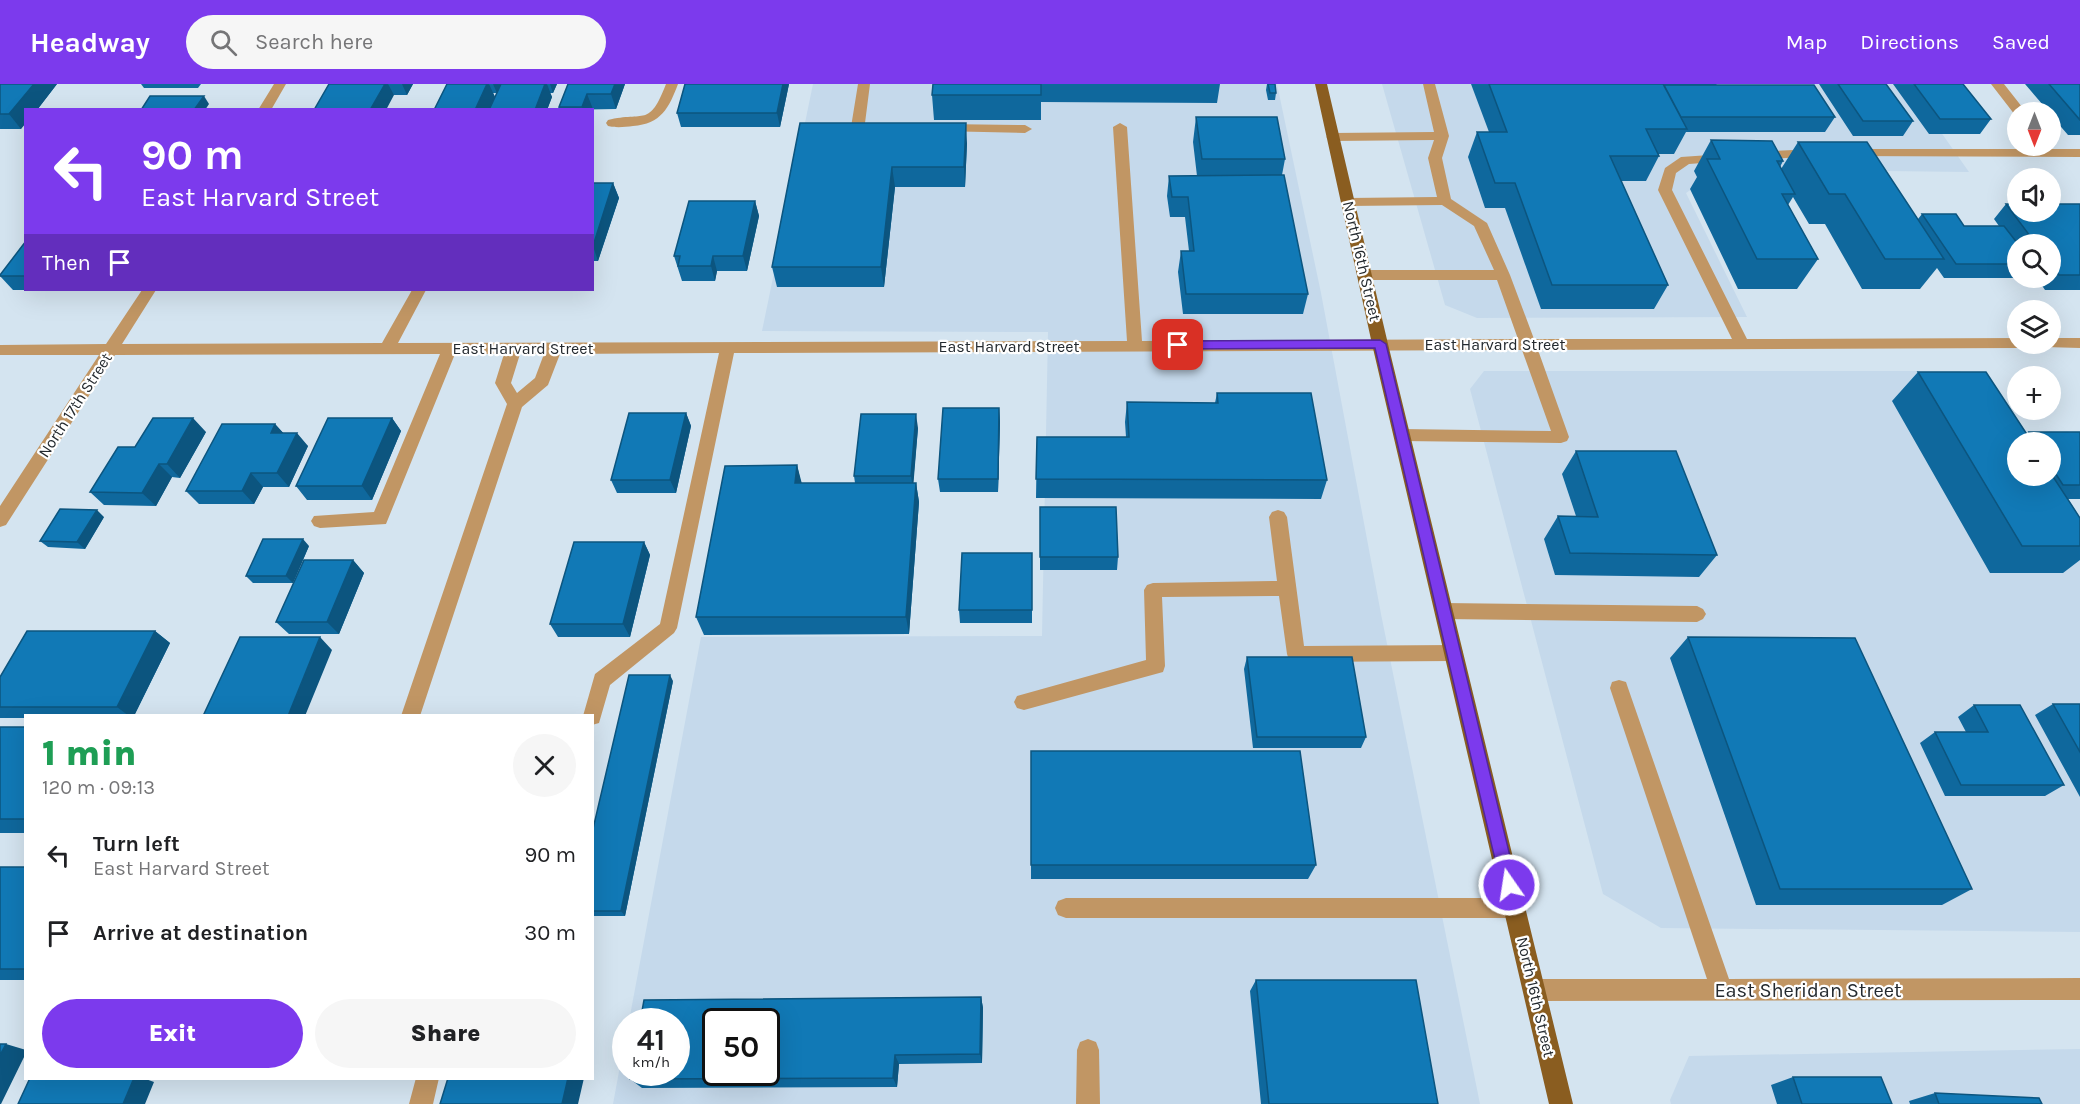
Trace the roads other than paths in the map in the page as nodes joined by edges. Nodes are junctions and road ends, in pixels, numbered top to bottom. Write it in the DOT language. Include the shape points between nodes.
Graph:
graph roads {
  1 [pos="280,84"];
  2 [pos="672,84"];
  3 [pos="864,84"];
  4 [pos="1321,84"];
  5 [pos="1429,84"];
  6 [pos="1996,84"];
  7 [pos="2011,102"];
  8 [pos="265,108"];
  9 [pos="614,123"];
  10 [pos="894,127"];
  11 [pos="1120,127"];
  12 [pos="930,128"];
  13 [pos="1025,129"];
  14 [pos="1443,136"];
  15 [pos="1333,137"];
  16 [pos="2080,153"];
  17 [pos="1445,201"];
  18 [pos="1348,202"];
  19 [pos="1364,275"];
  20 [pos="1503,275"];
  21 [pos="148,291"];
  22 [pos="419,291"];
  23 [pos="2007,343"];
  24 [pos="2061,343"];
  25 [pos="2080,343"];
  26 [pos="1380,344"];
  27 [pos="1529,344"];
  28 [pos="1742,344"];
  29 [pos="1135,345"];
  30 [pos="728,347"];
  31 [pos="450,348"];
  32 [pos="514,348"];
  33 [pos="554,348"];
  34 [pos="387,349"];
  35 [pos="0,350"];
  36 [pos="111,350"];
  37 [pos="515,404"];
  38 [pos="1402,435"];
  39 [pos="1278,517"];
  40 [pos="0,520"];
  41 [pos="320,520"];
  42 [pos="1287,588"];
  43 [pos="1444,611"];
  44 [pos="1697,614"];
  45 [pos="1454,653"];
  46 [pos="1619,688"];
  47 [pos="1024,702"];
  48 [pos="411,714"];
  49 [pos="593,714"];
  50 [pos="1066,908"];
  51 [pos="1515,908"];
  52 [pos="2080,989"];
  53 [pos="1535,990"];
  54 [pos="1722,990"];
  55 [pos="1088,1050"];
  56 [pos="427,1080"];
  57 [pos="421,1104"];
  58 [pos="1088,1104"];
  59 [pos="1562,1104"];
  1 -- 8 [label="street"];
  2 -- 9 [label="street" via="662,111 653,118"];
  3 -- 10 [label="street" via="858,127"];
  4 -- 15 [label="main road, North 16th Street"];
  5 -- 14 [label="street"];
  6 -- 7 [label="street"];
  11 -- 29 [label="street"];
  12 -- 13 [label="street"];
  14 -- 15 [label="street"];
  14 -- 17 [label="street" via="1435,158"];
  15 -- 18 [label="main road, North 16th Street"];
  16 -- 28 [label="street" via="1809,153 1686,160 1670,171 1665,190"];
  17 -- 18 [label="street"];
  17 -- 20 [label="street" via="1480,223"];
  18 -- 19 [label="main road, North 16th Street"];
  19 -- 20 [label="street"];
  19 -- 26 [label="main road, North 16th Street"];
  20 -- 27 [label="street"];
  21 -- 36 [label="street, North 17th Street"];
  22 -- 34 [label="street"];
  23 -- 28 [label="street, East Harvard Street"];
  24 -- 25 [label="street"];
  26 -- 27 [label="street, East Harvard Street"];
  26 -- 29 [label="street, East Harvard Street"];
  26 -- 38 [label="main road, North 16th Street"];
  27 -- 28 [label="street, East Harvard Street"];
  27 -- 38 [label="street" via="1561,438"];
  29 -- 30 [label="street, East Harvard Street"];
  30 -- 33 [label="street, East Harvard Street"];
  30 -- 49 [label="street" via="668,628 602,680"];
  31 -- 32 [label="street, East Harvard Street"];
  31 -- 34 [label="street, East Harvard Street"];
  31 -- 41 [label="street" via="380,519"];
  32 -- 33 [label="street, East Harvard Street"];
  32 -- 37 [label="street" via="503,383"];
  33 -- 37 [label="street" via="542,381"];
  34 -- 36 [label="street, East Harvard Street"];
  35 -- 36 [label="street, East Harvard Street"];
  36 -- 40 [label="street, North 17th Street"];
  37 -- 48 [label="street"];
  38 -- 43 [label="main road, North 16th Street"];
  39 -- 42 [label="street"];
  42 -- 45 [label="street" via="1296,654"];
  42 -- 47 [label="street" via="1153,590 1156,666"];
  43 -- 44 [label="street"];
  43 -- 45 [label="main road, North 16th Street"];
  45 -- 51 [label="main road, North 16th Street"];
  46 -- 54 [label="street"];
  50 -- 51 [label="street"];
  51 -- 53 [label="main road, North 16th Street"];
  52 -- 54 [label="street, East Sheridan Street"];
  53 -- 54 [label="street, East Sheridan Street"];
  53 -- 59 [label="main road, North 16th Street"];
  55 -- 58 [label="street"];
  56 -- 57 [label="street"];
}
